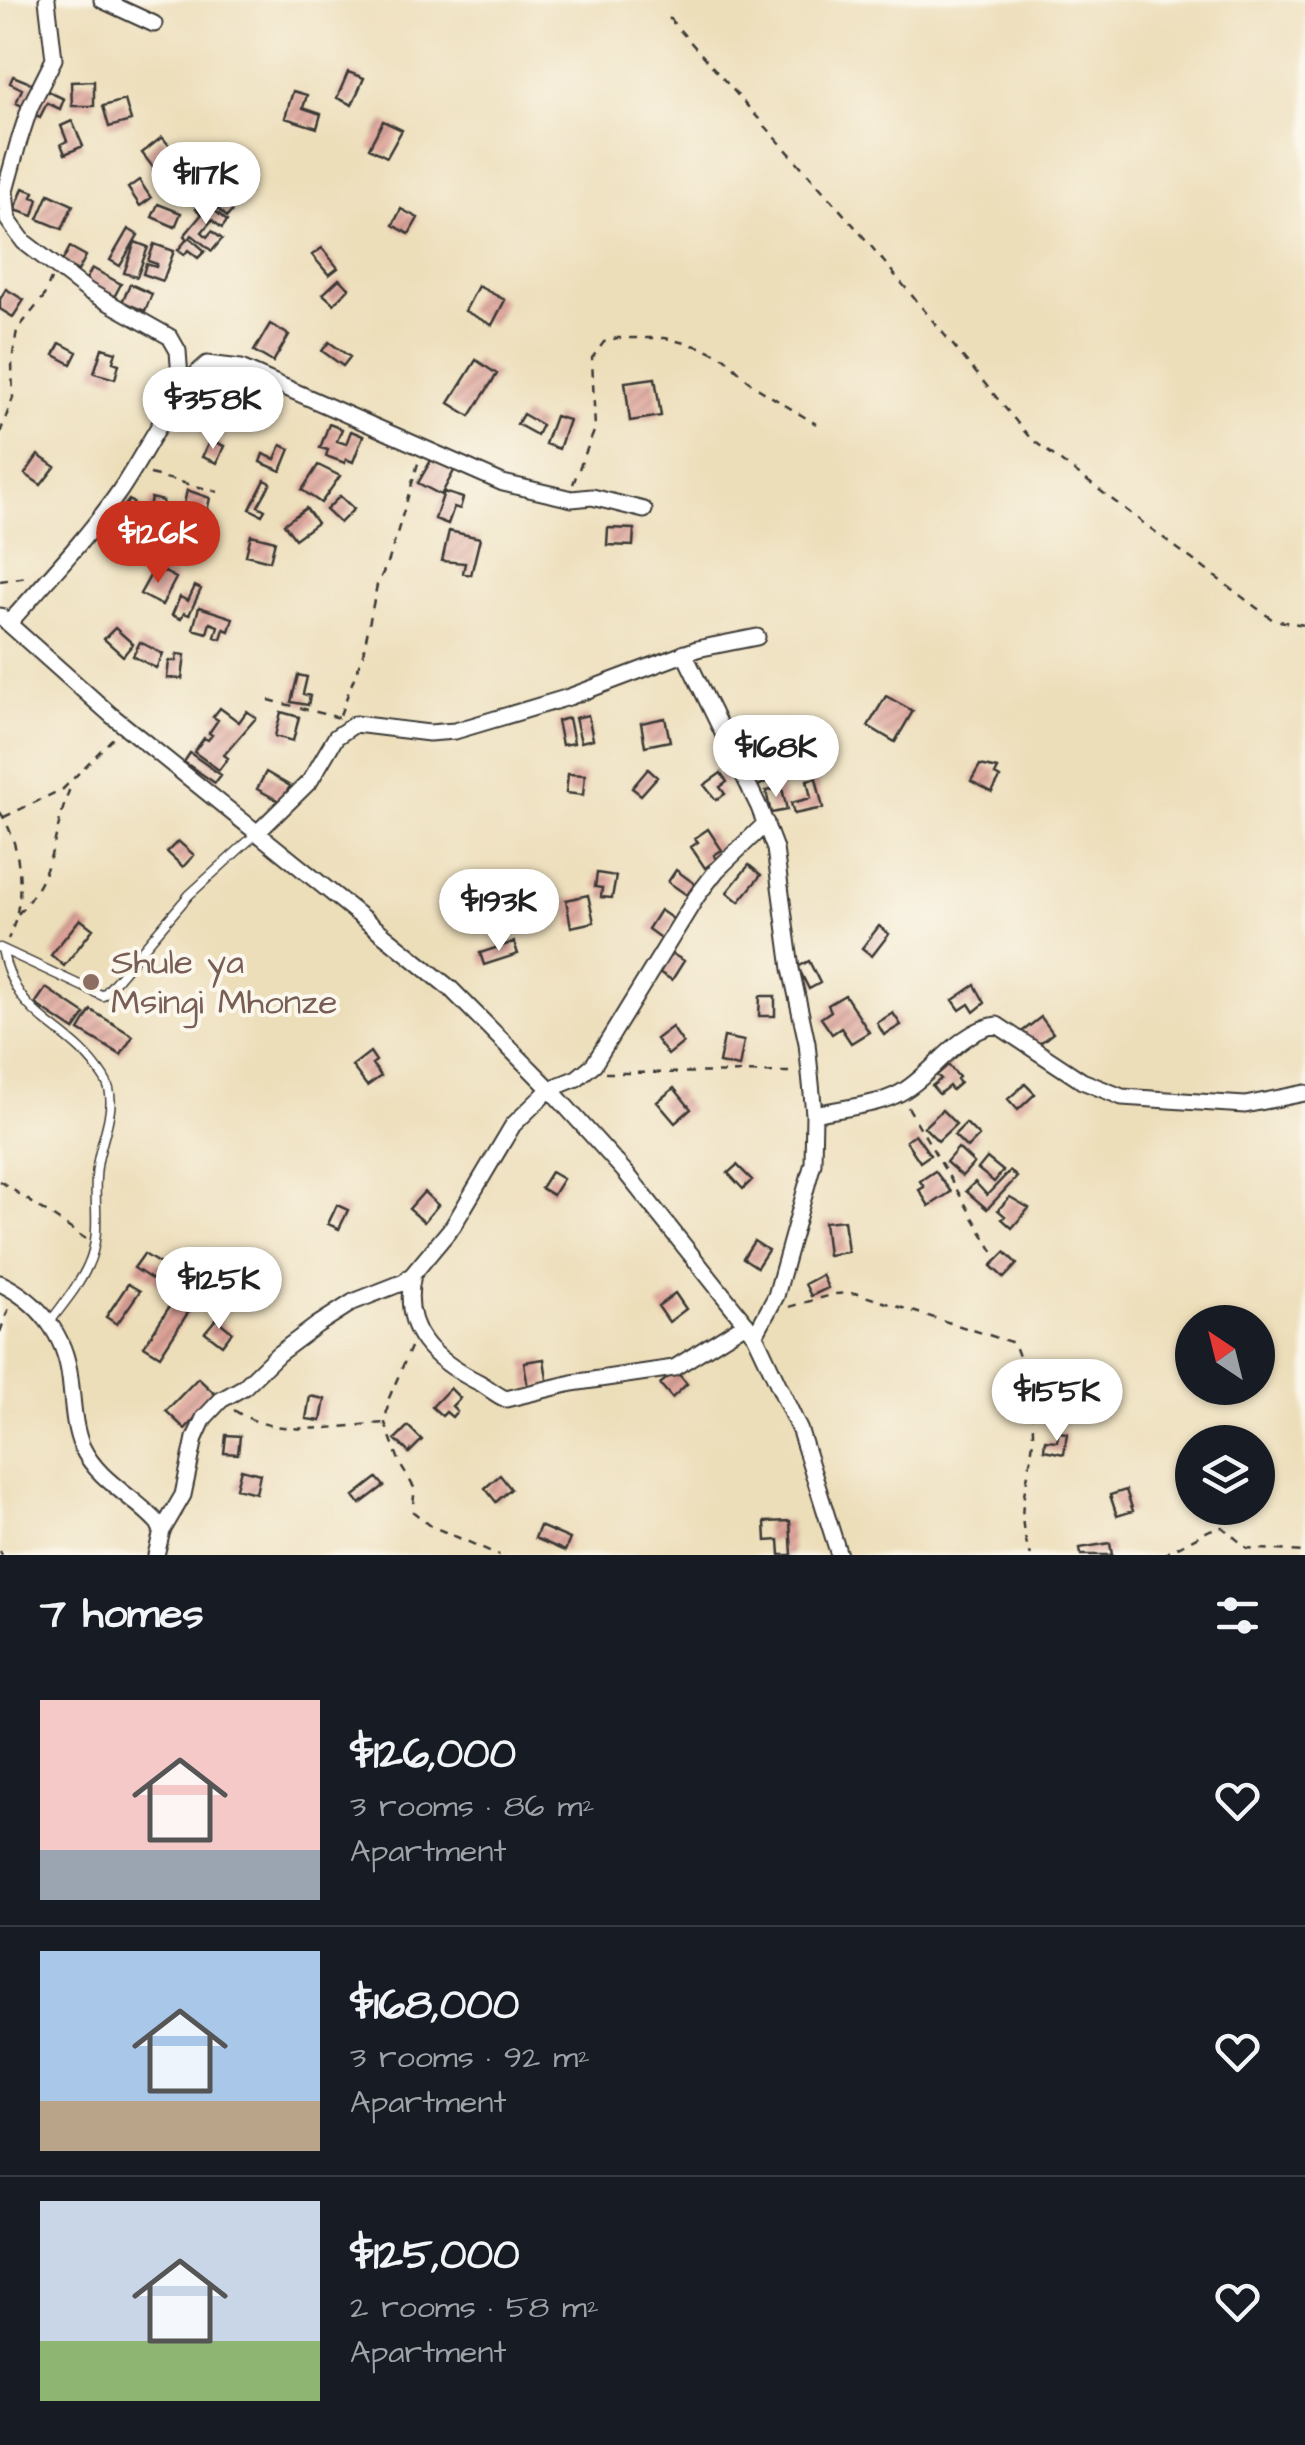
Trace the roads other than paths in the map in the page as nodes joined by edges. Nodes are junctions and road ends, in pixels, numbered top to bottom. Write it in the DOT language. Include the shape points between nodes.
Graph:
graph roads {
  1 [pos="47,0"];
  2 [pos="102,0"];
  3 [pos="154,24"];
  4 [pos="181,390"];
  5 [pos="644,510"];
  6 [pos="4,619"];
  7 [pos="757,637"];
  8 [pos="684,653"];
  9 [pos="766,823"];
  10 [pos="258,832"];
  11 [pos="1,948"];
  12 [pos="550,1088"];
  13 [pos="1305,1094"];
  14 [pos="814,1114"];
  15 [pos="413,1274"];
  16 [pos="0,1283"];
  17 [pos="50,1322"];
  18 [pos="750,1329"];
  19 [pos="162,1531"];
  20 [pos="156,1555"];
  21 [pos="840,1555"];
  1 -- 4 [label="street" via="54,60 30,107 5,191 8,220 14,232 102,301 170,337"];
  2 -- 3 [label="street"];
  4 -- 5 [label="street" via="208,364 241,368 503,483"];
  4 -- 6 [label="street" via="95,523"];
  6 -- 10 [label="street"];
  7 -- 8 [label="street"];
  8 -- 9 [label="street"];
  8 -- 10 [label="street" via="568,698 456,731 356,724 336,737 310,781"];
  9 -- 12 [label="street" via="697,896 601,1054 586,1072"];
  9 -- 14 [label="street" via="804,1020"];
  10 -- 11 [label="lane" via="189,895 103,996"];
  10 -- 12 [label="street" via="451,989"];
  11 -- 17 [label="lane" via="26,1006 98,1068 111,1093 96,1170 94,1246"];
  12 -- 15 [label="street" via="503,1137 453,1226"];
  12 -- 18 [label="street"];
  13 -- 14 [label="street" via="1245,1105 1122,1097 1072,1076 997,1025 942,1056 900,1093"];
  14 -- 18 [label="street" via="806,1198 770,1312"];
  15 -- 18 [label="street" via="410,1300 426,1346 448,1368 506,1400 674,1368"];
  15 -- 19 [label="street" via="317,1325 221,1400 204,1418 183,1494"];
  16 -- 17 [label="street"];
  17 -- 19 [label="street" via="64,1347 82,1446 97,1470"];
  18 -- 21 [label="street" via="800,1431"];
  19 -- 20 [label="street"];
}
